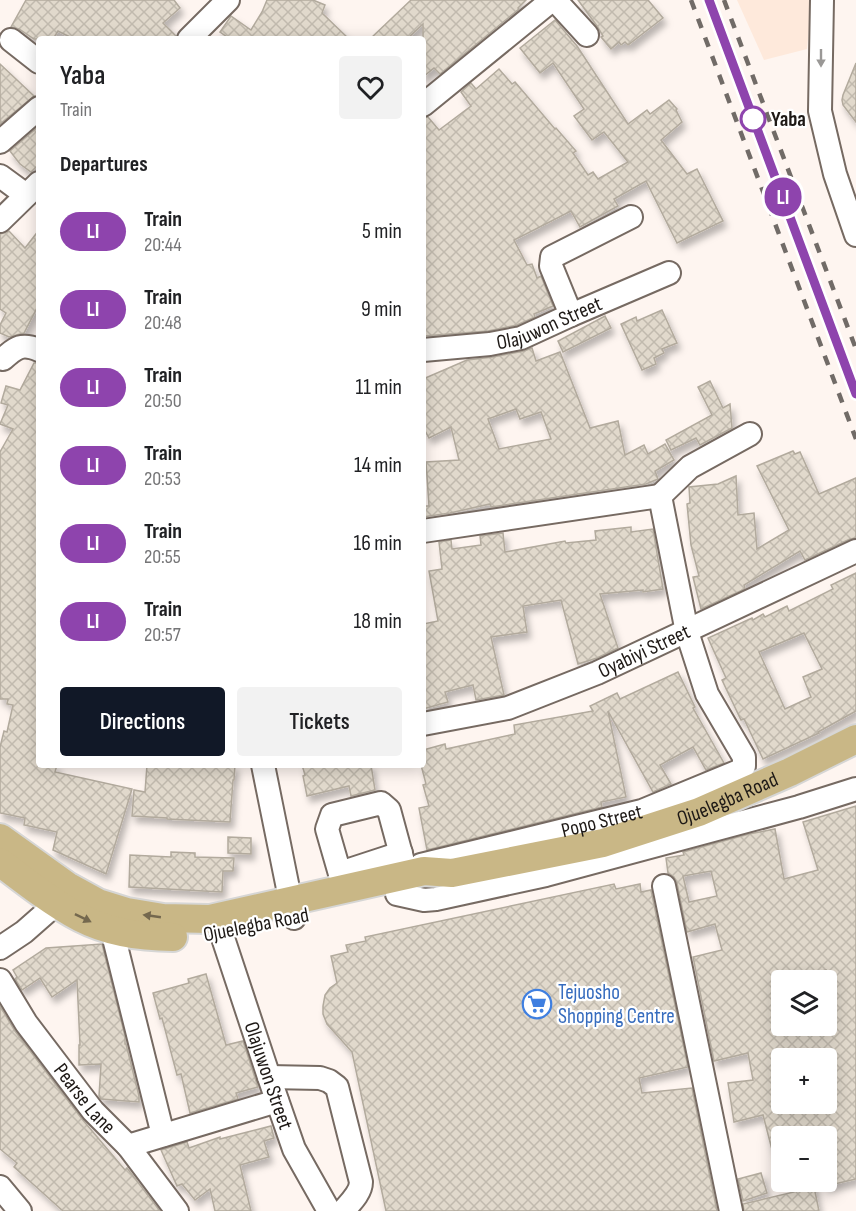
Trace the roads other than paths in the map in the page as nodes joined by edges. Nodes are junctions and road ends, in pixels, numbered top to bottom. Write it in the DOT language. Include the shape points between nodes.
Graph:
graph roads {
  1 [pos="228,0"];
  2 [pos="553,0"];
  3 [pos="822,0"];
  4 [pos="587,35"];
  5 [pos="192,36"];
  6 [pos="11,40"];
  7 [pos="36,60"];
  8 [pos="426,103"];
  9 [pos="36,111"];
  10 [pos="0,142"];
  11 [pos="0,176"];
  12 [pos="33,189"];
  13 [pos="631,217"];
  14 [pos="0,221"];
  15 [pos="856,235"];
  16 [pos="669,273"];
  17 [pos="571,315"];
  18 [pos="36,349"];
  19 [pos="426,350"];
  20 [pos="1,363"];
  21 [pos="750,434"];
  22 [pos="660,496"];
  23 [pos="426,531"];
  24 [pos="856,551"];
  25 [pos="687,632"];
  26 [pos="426,723"];
  27 [pos="856,739"];
  28 [pos="264,768"];
  29 [pos="856,789"];
  30 [pos="0,838"];
  31 [pos="3,871"];
  32 [pos="397,874"];
  33 [pos="342,881"];
  34 [pos="664,886"];
  35 [pos="57,903"];
  36 [pos="292,910"];
  37 [pos="112,930"];
  38 [pos="222,935"];
  39 [pos="0,948"];
  40 [pos="0,980"];
  41 [pos="269,1077"];
  42 [pos="277,1101"];
  43 [pos="163,1135"];
  44 [pos="128,1146"];
  45 [pos="0,1187"];
  46 [pos="20,1211"];
  47 [pos="177,1211"];
  48 [pos="329,1211"];
  49 [pos="343,1211"];
  50 [pos="731,1211"];
  1 -- 5 [label="street"];
  2 -- 4 [label="street"];
  2 -- 8 [label="street"];
  3 -- 15 [label="street, one-way" via="820,111 835,174"];
  6 -- 7 [label="street"];
  9 -- 10 [label="street"];
  11 -- 12 [label="street"];
  12 -- 14 [label="street"];
  13 -- 17 [label="street" via="552,257 551,266"];
  16 -- 17 [label="street, Olajuwon Street"];
  17 -- 19 [label="street, Olajuwon Street" via="521,338"];
  18 -- 20 [label="street" via="21,346"];
  21 -- 22 [label="street" via="690,467"];
  22 -- 23 [label="street"];
  22 -- 25 [label="street, Popo Street"];
  24 -- 25 [label="street, Oyabiyi Street"];
  25 -- 26 [label="street, Oyabiyi Street" via="508,708"];
  25 -- 32 [label="street, Popo Street" via="706,694 744,757 744,766 739,771 642,811"];
  27 -- 32 [label="main road, Ojuelegba Road" via="699,812 603,843 464,871"];
  28 -- 36 [label="street"];
  29 -- 32 [label="street" via="546,875 436,899 424,900"];
  36 -- 30 [label="main road, Ojuelegba Road, one-way" via="210,919 145,916 98,903"];
  31 -- 35 [label="main road, Ojuelegba Road"];
  32 -- 33 [label="main road, Ojuelegba Road"];
  32 -- 33 [label="street" via="389,810 381,803 332,815 327,829"];
  32 -- 36 [label="main road, Ojuelegba Road"];
  33 -- 36 [label="main road, Ojuelegba Road"];
  34 -- 50 [label="street"];
  35 -- 37 [label="main road, Ojuelegba Road, one-way" via="82,919"];
  35 -- 39 [label="street"];
  36 -- 38 [label="main road, Ojuelegba Road" via="250,931"];
  37 -- 38 [label="main road, Ojuelegba Road" via="164,937"];
  37 -- 43 [label="street"];
  38 -- 41 [label="street, Olajuwon Street"];
  40 -- 44 [label="street, Pearse Lane" via="26,1023 93,1111"];
  41 -- 42 [label="street, Olajuwon Street"];
  41 -- 49 [label="street" via="320,1078 337,1087 361,1182 359,1191"];
  42 -- 43 [label="street"];
  42 -- 48 [label="street, Olajuwon Street" via="294,1149"];
  43 -- 44 [label="street"];
  44 -- 47 [label="street, Pearse Lane"];
  45 -- 46 [label="street"];
}
